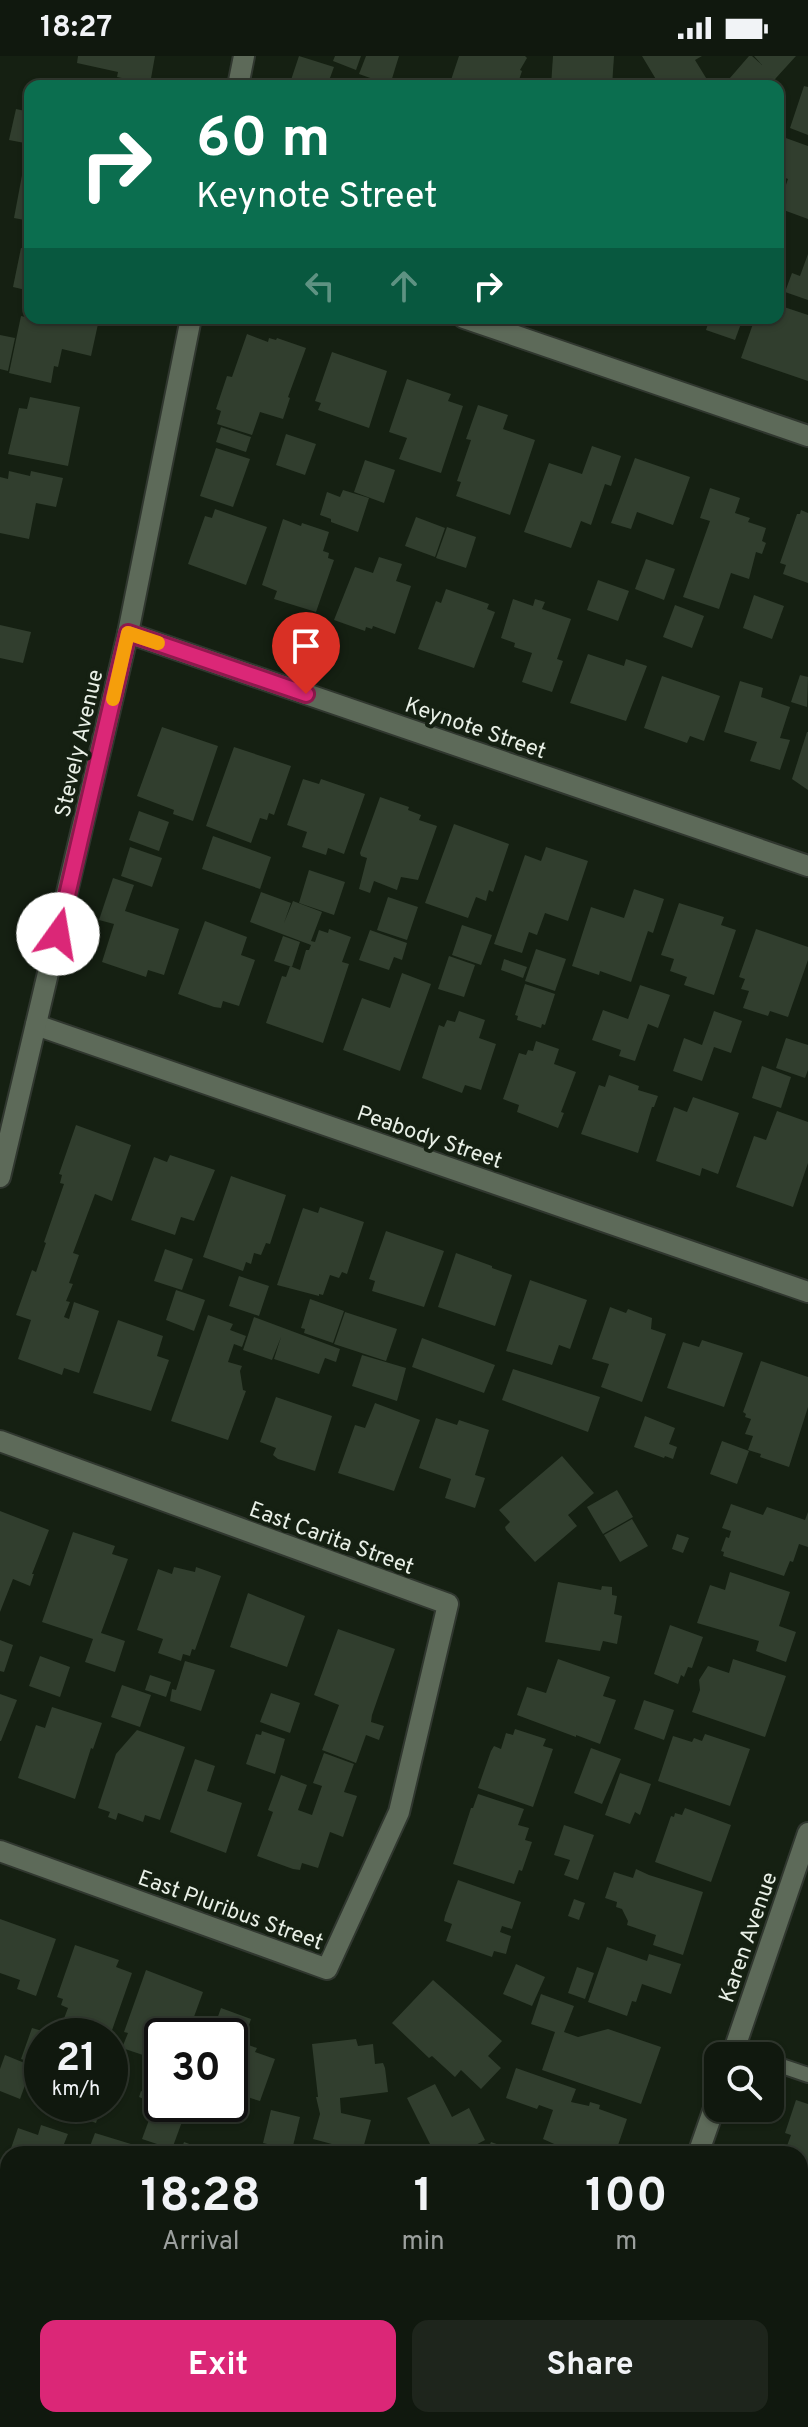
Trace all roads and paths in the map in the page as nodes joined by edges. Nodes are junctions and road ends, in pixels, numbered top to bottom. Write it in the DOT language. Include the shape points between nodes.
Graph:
graph roads {
  1 [pos="244,56"];
  2 [pos="239,80"];
  3 [pos="190,324"];
  4 [pos="481,324"];
  5 [pos="808,436"];
  6 [pos="128,633"];
  7 [pos="808,866"];
  8 [pos="36,1025"];
  9 [pos="0,1177"];
  10 [pos="808,1292"];
  11 [pos="0,1441"];
  12 [pos="399,1812"];
  13 [pos="808,1833"];
  14 [pos="0,1851"];
  15 [pos="736,2042"];
  16 [pos="784,2067"];
  17 [pos="808,2075"];
  18 [pos="709,2122"];
  19 [pos="701,2146"];
  1 -- 2 [label="street"];
  3 -- 6 [label="street, Stevely Avenue"];
  4 -- 5 [label="street"];
  6 -- 7 [label="street, Keynote Street"];
  6 -- 8 [label="street, Stevely Avenue"];
  8 -- 9 [label="street, Stevely Avenue"];
  8 -- 10 [label="street, Peabody Street"];
  11 -- 12 [label="street, East Carita Street" via="448,1604"];
  12 -- 14 [label="street, East Pluribus Street" via="327,1969"];
  13 -- 15 [label="street, Karen Avenue"];
  16 -- 17 [label="lane"];
  18 -- 19 [label="street"];
}
